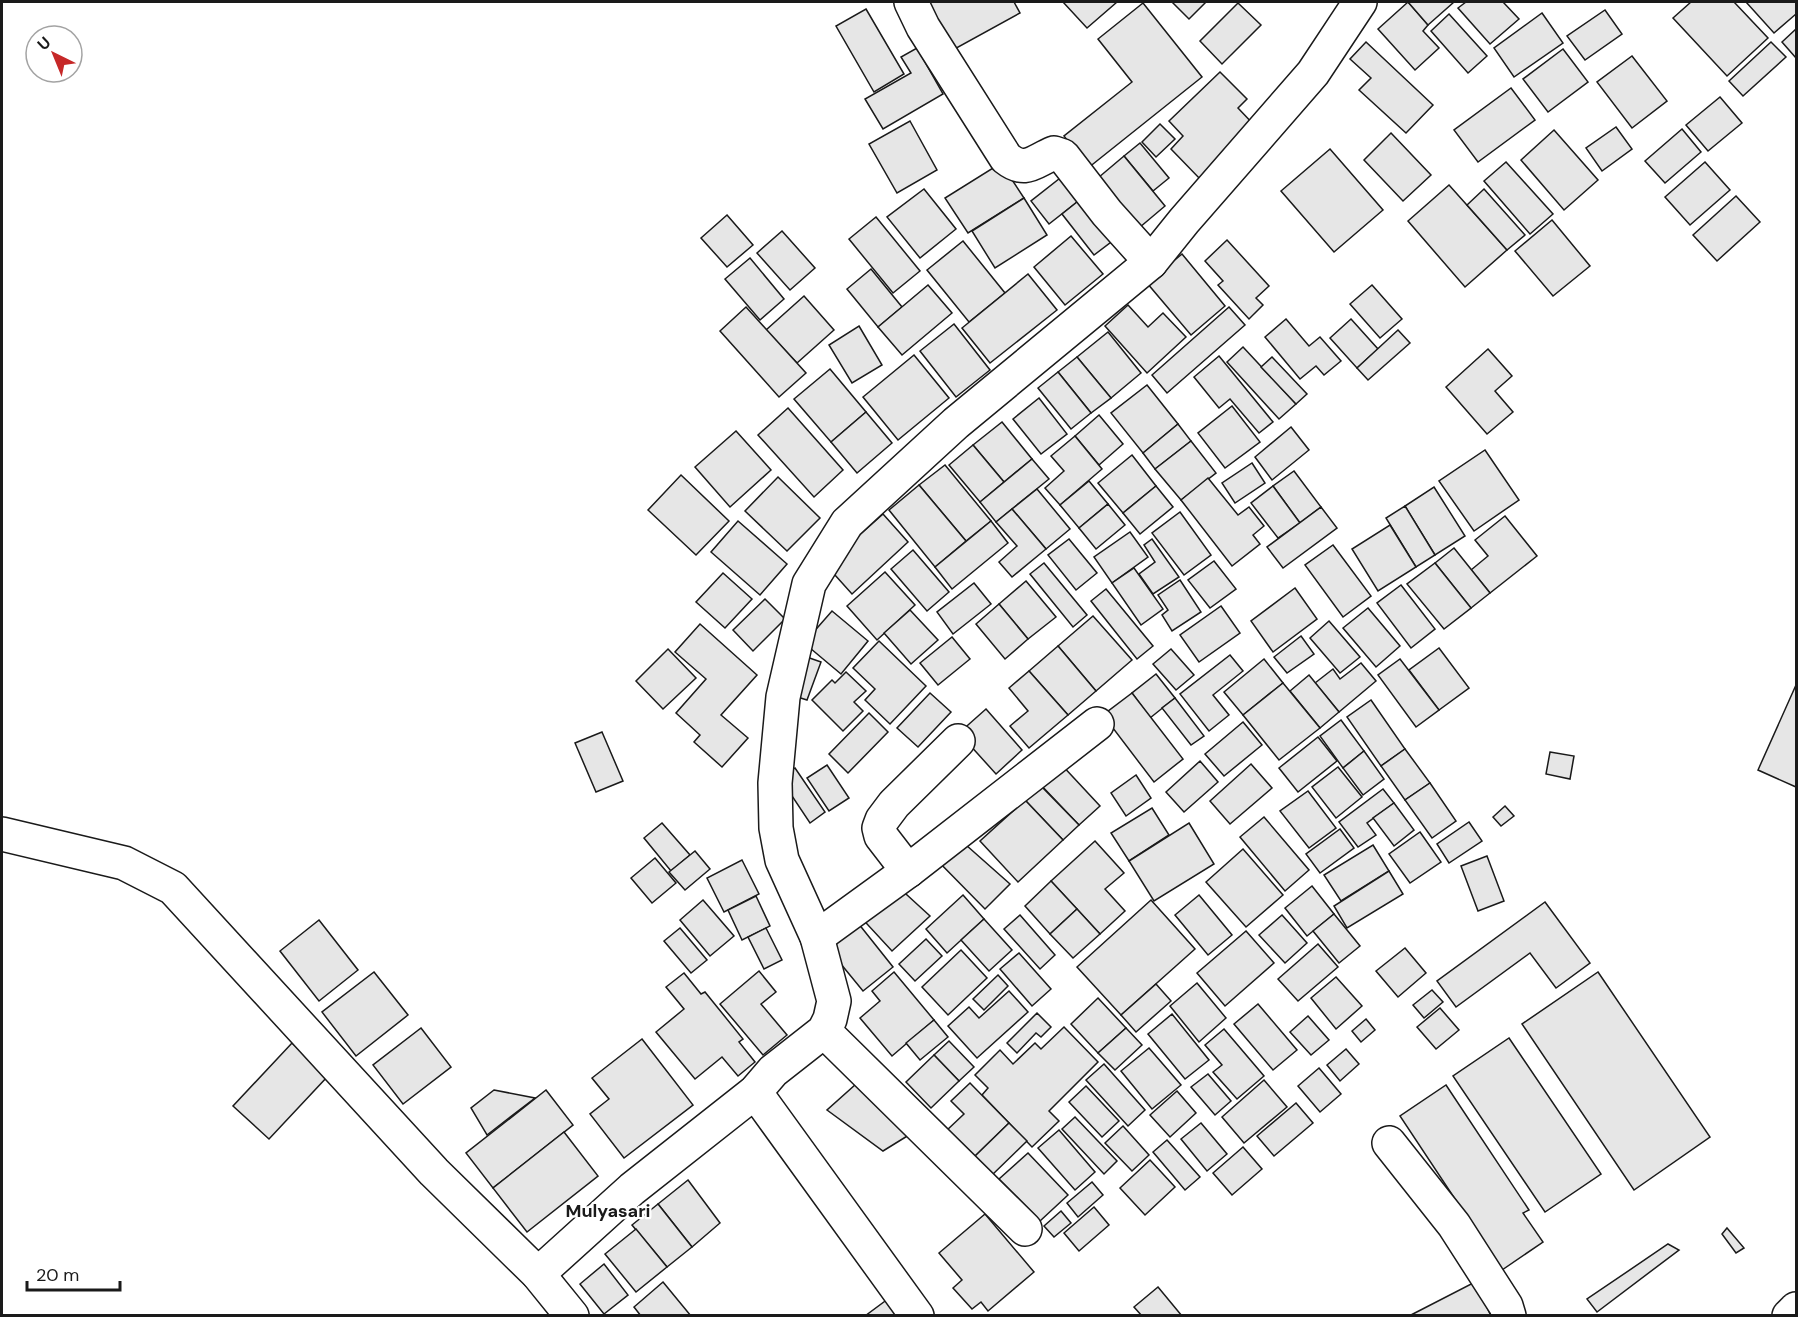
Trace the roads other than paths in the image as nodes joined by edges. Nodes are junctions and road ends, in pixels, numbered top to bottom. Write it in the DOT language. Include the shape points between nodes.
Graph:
graph roads {
  1 [pos="911,2"];
  2 [pos="1360,2"];
  3 [pos="1151,262"];
  4 [pos="1096,724"];
  5 [pos="958,741"];
  6 [pos="2,834"];
  7 [pos="909,871"];
  8 [pos="817,937"];
  9 [pos="824,1031"];
  10 [pos="755,1092"];
  11 [pos="1389,1143"];
  12 [pos="1025,1229"];
  13 [pos="538,1274"];
  14 [pos="1797,1309"];
  15 [pos="572,1316"];
  16 [pos="917,1316"];
  17 [pos="1509,1316"];
  18 [pos="1789,1316"];
  1 -- 3 [label="street" via="1006,158 1027,166 1054,153 1063,156"];
  2 -- 3 [label="street" via="1313,73"];
  3 -- 8 [label="street" via="956,423 847,523 809,584 783,697 775,794 782,860"];
  4 -- 7 [label="street"];
  5 -- 7 [label="street" via="882,820 881,836"];
  6 -- 13 [label="street" via="124,863 173,888 434,1172"];
  7 -- 8 [label="street"];
  8 -- 9 [label="street" via="834,1001"];
  9 -- 10 [label="street" via="773,1071"];
  9 -- 12 [label="street"];
  10 -- 13 [label="street" via="632,1189"];
  10 -- 16 [label="street"];
  11 -- 17 [label="street" via="1454,1224"];
  13 -- 15 [label="street"];
  14 -- 18 [label="street"];
}
